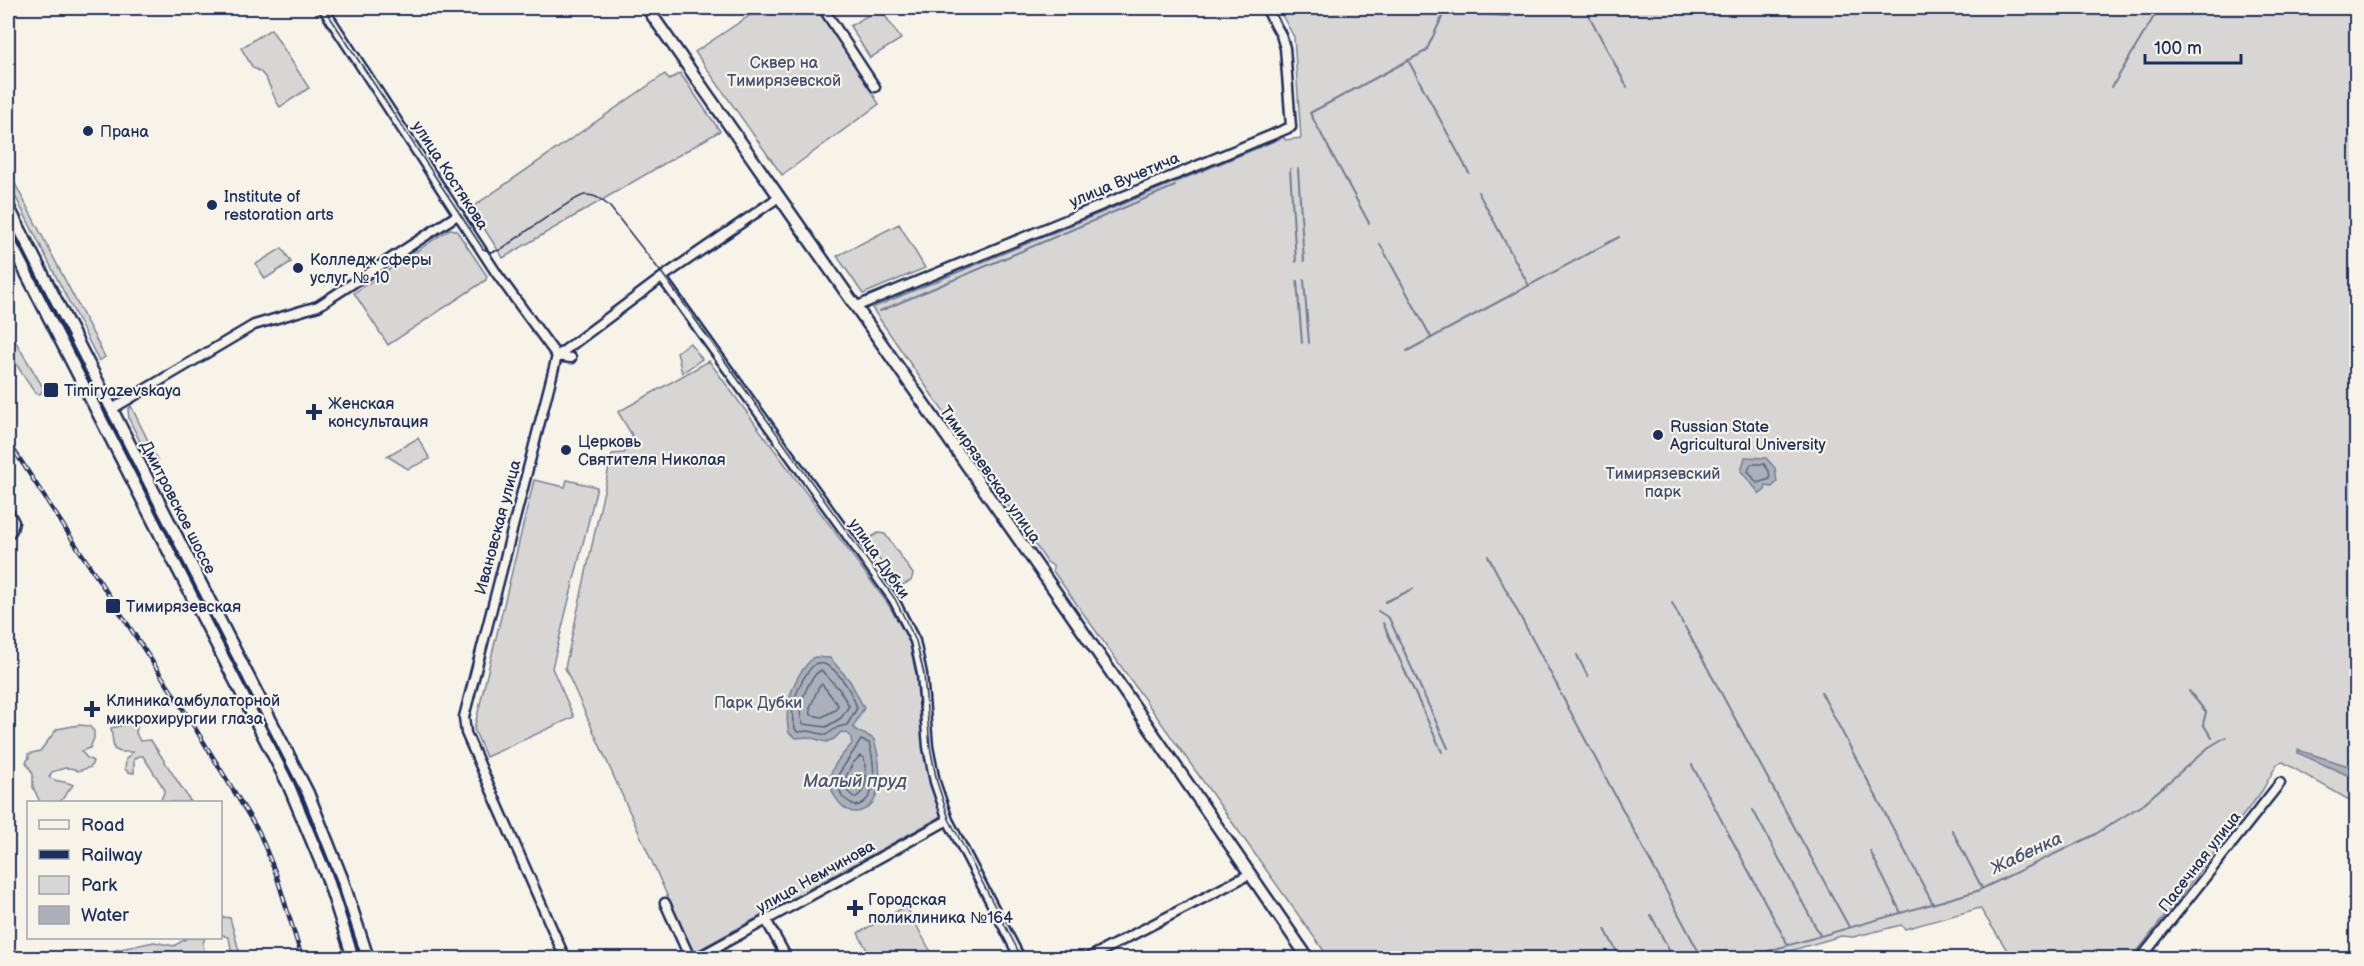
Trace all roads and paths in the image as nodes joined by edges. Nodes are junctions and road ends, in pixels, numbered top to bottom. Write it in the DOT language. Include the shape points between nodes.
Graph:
graph roads {
  1 [pos="322,8"];
  2 [pos="647,8"];
  3 [pos="823,8"];
  4 [pos="1266,8"];
  5 [pos="875,87"];
  6 [pos="779,196"];
  7 [pos="8,206"];
  8 [pos="459,214"];
  9 [pos="8,237"];
  10 [pos="662,278"];
  11 [pos="855,307"];
  12 [pos="557,356"];
  13 [pos="571,358"];
  14 [pos="112,409"];
  15 [pos="8,511"];
  16 [pos="8,535"];
  17 [pos="2280,783"];
  18 [pos="948,819"];
  19 [pos="1250,874"];
  20 [pos="665,903"];
  21 [pos="766,920"];
  22 [pos="353,958"];
  23 [pos="368,958"];
  24 [pos="565,958"];
  25 [pos="690,958"];
  26 [pos="697,958"];
  27 [pos="787,958"];
  28 [pos="1020,958"];
  29 [pos="1088,958"];
  30 [pos="1308,958"];
  31 [pos="2141,958"];
  1 -- 8 [label="street, улица Костякова"];
  2 -- 6 [label="main road, Тимирязевская улица"];
  3 -- 5 [label="street"];
  4 -- 11 [label="street, улица Вучетича" via="1285,48 1291,127"];
  6 -- 10 [label="street"];
  6 -- 11 [label="main road, Тимирязевская улица"];
  7 -- 14 [label="main road, Дмитровское шоссе"];
  8 -- 12 [label="street, улица Костякова"];
  8 -- 14 [label="street" via="318,306 254,326"];
  9 -- 22 [label="main road, Дмитровское шоссе" via="288,784 324,871"];
  10 -- 12 [label="street"];
  10 -- 18 [label="street, улица Дубки" via="894,600 915,642 922,674 928,747"];
  11 -- 19 [label="main road, Тимирязевская улица"];
  12 -- 13 [label="street"];
  12 -- 24 [label="street, Ивановская улица" via="464,717 466,733"];
  14 -- 23 [label="main road, Дмитровское шоссе" via="308,793"];
  15 -- 16 [label="street" via="14,522"];
  17 -- 31 [label="street, Пасечная улица"];
  18 -- 21 [label="street, улица Немчинова"];
  18 -- 28 [label="street, улица Дубки"];
  19 -- 29 [label="street"];
  19 -- 30 [label="main road, Тимирязевская улица"];
  20 -- 25 [label="street"];
  21 -- 26 [label="street, улица Немчинова"];
  21 -- 27 [label="street"];
}
